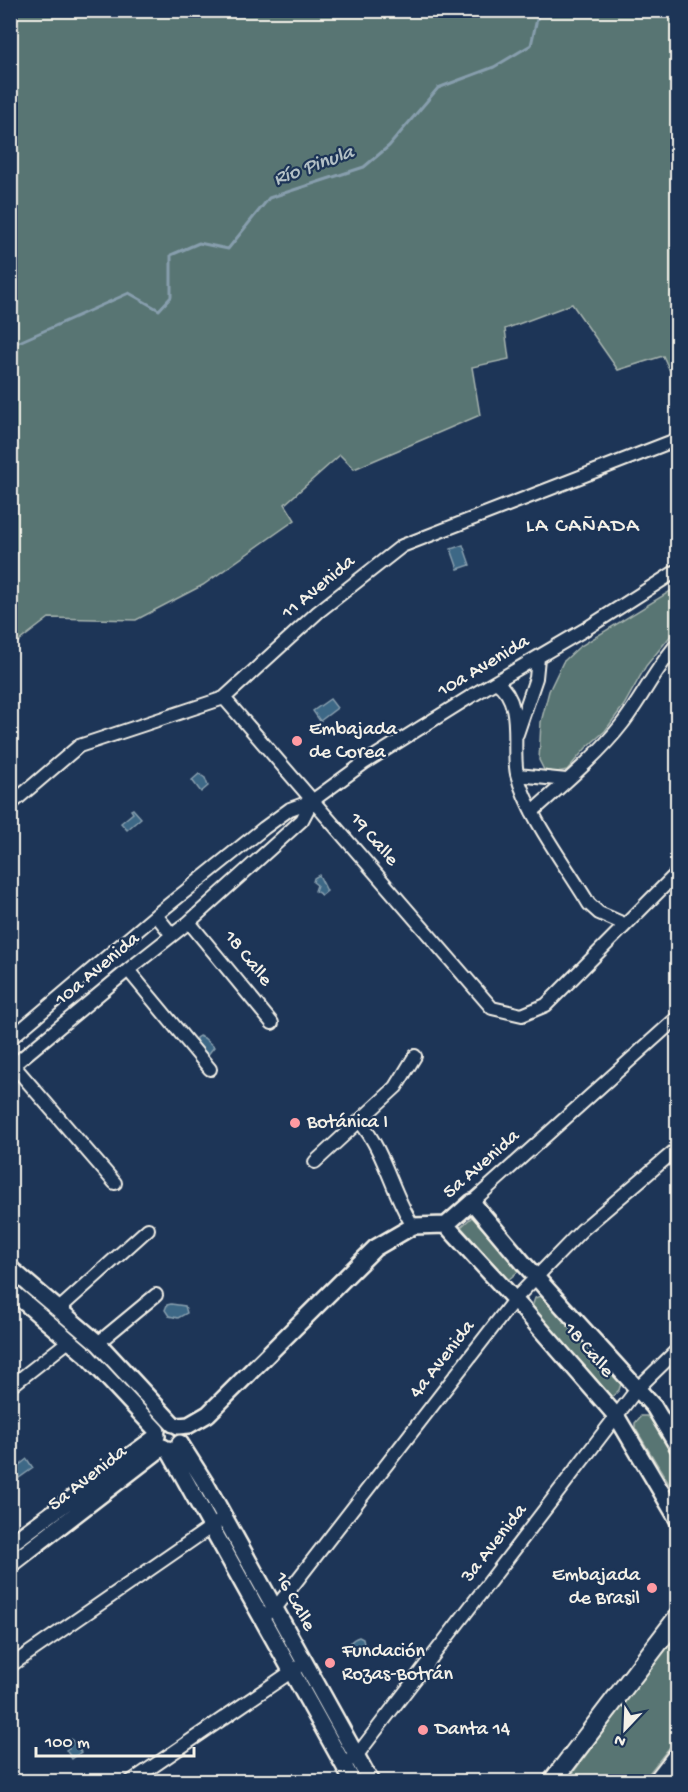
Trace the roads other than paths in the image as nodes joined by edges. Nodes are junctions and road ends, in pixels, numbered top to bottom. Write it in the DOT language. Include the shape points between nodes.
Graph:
graph roads {
  1 [pos="678,439"];
  2 [pos="678,570"];
  3 [pos="678,643"];
  4 [pos="538,658"];
  5 [pos="496,682"];
  6 [pos="224,698"];
  7 [pos="516,738"];
  8 [pos="518,774"];
  9 [pos="566,780"];
  10 [pos="312,801"];
  11 [pos="10,805"];
  12 [pos="532,812"];
  13 [pos="678,872"];
  14 [pos="156,915"];
  15 [pos="189,922"];
  16 [pos="624,924"];
  17 [pos="172,935"];
  18 [pos="128,970"];
  19 [pos="678,1017"];
  20 [pos="272,1023"];
  21 [pos="10,1039"];
  22 [pos="415,1056"];
  23 [pos="12,1067"];
  24 [pos="210,1069"];
  25 [pos="360,1122"];
  26 [pos="678,1148"];
  27 [pos="315,1162"];
  28 [pos="115,1182"];
  29 [pos="472,1202"];
  30 [pos="446,1225"];
  31 [pos="413,1226"];
  32 [pos="148,1229"];
  33 [pos="10,1268"];
  34 [pos="536,1276"];
  35 [pos="10,1290"];
  36 [pos="156,1295"];
  37 [pos="514,1300"];
  38 [pos="59,1309"];
  39 [pos="70,1340"];
  40 [pos="98,1344"];
  41 [pos="678,1349"];
  42 [pos="10,1387"];
  43 [pos="637,1389"];
  44 [pos="617,1417"];
  45 [pos="170,1436"];
  46 [pos="678,1447"];
  47 [pos="678,1520"];
  48 [pos="218,1523"];
  49 [pos="10,1544"];
  50 [pos="10,1565"];
  51 [pos="268,1614"];
  52 [pos="678,1617"];
  53 [pos="304,1662"];
  54 [pos="10,1666"];
  55 [pos="291,1671"];
  56 [pos="357,1755"];
  57 [pos="678,1755"];
  58 [pos="344,1764"];
  59 [pos="130,1782"];
  60 [pos="353,1782"];
  61 [pos="371,1782"];
  62 [pos="552,1782"];
  63 [pos="657,1782"];
  1 -- 6 [label="street, 11 Avenida" via="402,546 318,612"];
  2 -- 4 [label="street, 10a Avenida"];
  3 -- 9 [label="street" via="622,724"];
  4 -- 5 [label="street, 10a Avenida"];
  4 -- 7 [label="street" via="536,678"];
  5 -- 7 [label="street" via="512,705"];
  5 -- 10 [label="street, 10a Avenida" via="364,763"];
  6 -- 10 [label="street, 19 Calle"];
  6 -- 11 [label="street, 11 Avenida" via="79,746"];
  7 -- 8 [label="street"];
  8 -- 9 [label="street"];
  8 -- 12 [label="street"];
  9 -- 12 [label="street"];
  10 -- 14 [label="street, 10a Avenida" via="290,809"];
  10 -- 15 [label="street, 10a Avenida" via="303,820"];
  10 -- 16 [label="street, 19 Calle" via="492,1008 522,1015 546,1005"];
  12 -- 16 [label="street" via="590,903 599,913"];
  13 -- 16 [label="street"];
  14 -- 17 [label="street"];
  14 -- 21 [label="street, 10a Avenida"];
  15 -- 17 [label="street, 10a Avenida"];
  15 -- 20 [label="street, 18 Calle"];
  17 -- 18 [label="street, 10a Avenida"];
  18 -- 23 [label="street, 10a Avenida"];
  18 -- 24 [label="street"];
  19 -- 29 [label="street, 5a Avenida"];
  22 -- 25 [label="street" via="396,1087"];
  23 -- 28 [label="street"];
  25 -- 27 [label="street"];
  25 -- 31 [label="street"];
  26 -- 34 [label="street, 4a Avenida" via="582,1230"];
  29 -- 30 [label="street, 5a Avenida"];
  29 -- 34 [label="street, 18 Calle"];
  30 -- 31 [label="street, 5a Avenida"];
  30 -- 37 [label="street, 18 Calle"];
  31 -- 45 [label="street, 5a Avenida" via="375,1248 208,1414"];
  32 -- 38 [label="street"];
  33 -- 38 [label="street, 16 Calle"];
  34 -- 37 [label="street, 4a Avenida"];
  34 -- 43 [label="street, 18 Calle"];
  35 -- 39 [label="street, 16 Calle"];
  36 -- 40 [label="street"];
  37 -- 44 [label="street, 18 Calle"];
  37 -- 51 [label="street, 4a Avenida"];
  38 -- 40 [label="street, 16 Calle"];
  39 -- 42 [label="street"];
  39 -- 45 [label="street, 16 Calle"];
  40 -- 45 [label="street, 16 Calle"];
  41 -- 43 [label="street, 3a Avenida"];
  43 -- 44 [label="street, 3a Avenida"];
  43 -- 46 [label="street, 18 Calle" via="654,1407"];
  44 -- 47 [label="street, 18 Calle"];
  44 -- 56 [label="street, 3a Avenida"];
  45 -- 48 [label="street, 16 Calle"];
  45 -- 49 [label="street, 5a Avenida"];
  45 -- 50 [label="street, 5a Avenida"];
  48 -- 51 [label="street, 16 Calle"];
  48 -- 54 [label="street"];
  51 -- 53 [label="street, 16 Calle"];
  51 -- 55 [label="street, 16 Calle"];
  52 -- 62 [label="main road"];
  53 -- 55 [label="street"];
  53 -- 56 [label="street, 16 Calle"];
  55 -- 58 [label="street, 16 Calle"];
  55 -- 59 [label="street"];
  56 -- 58 [label="street, 3a Avenida"];
  56 -- 61 [label="street, 16 Calle"];
  57 -- 63 [label="main road"];
  58 -- 60 [label="street, 16 Calle"];
}
